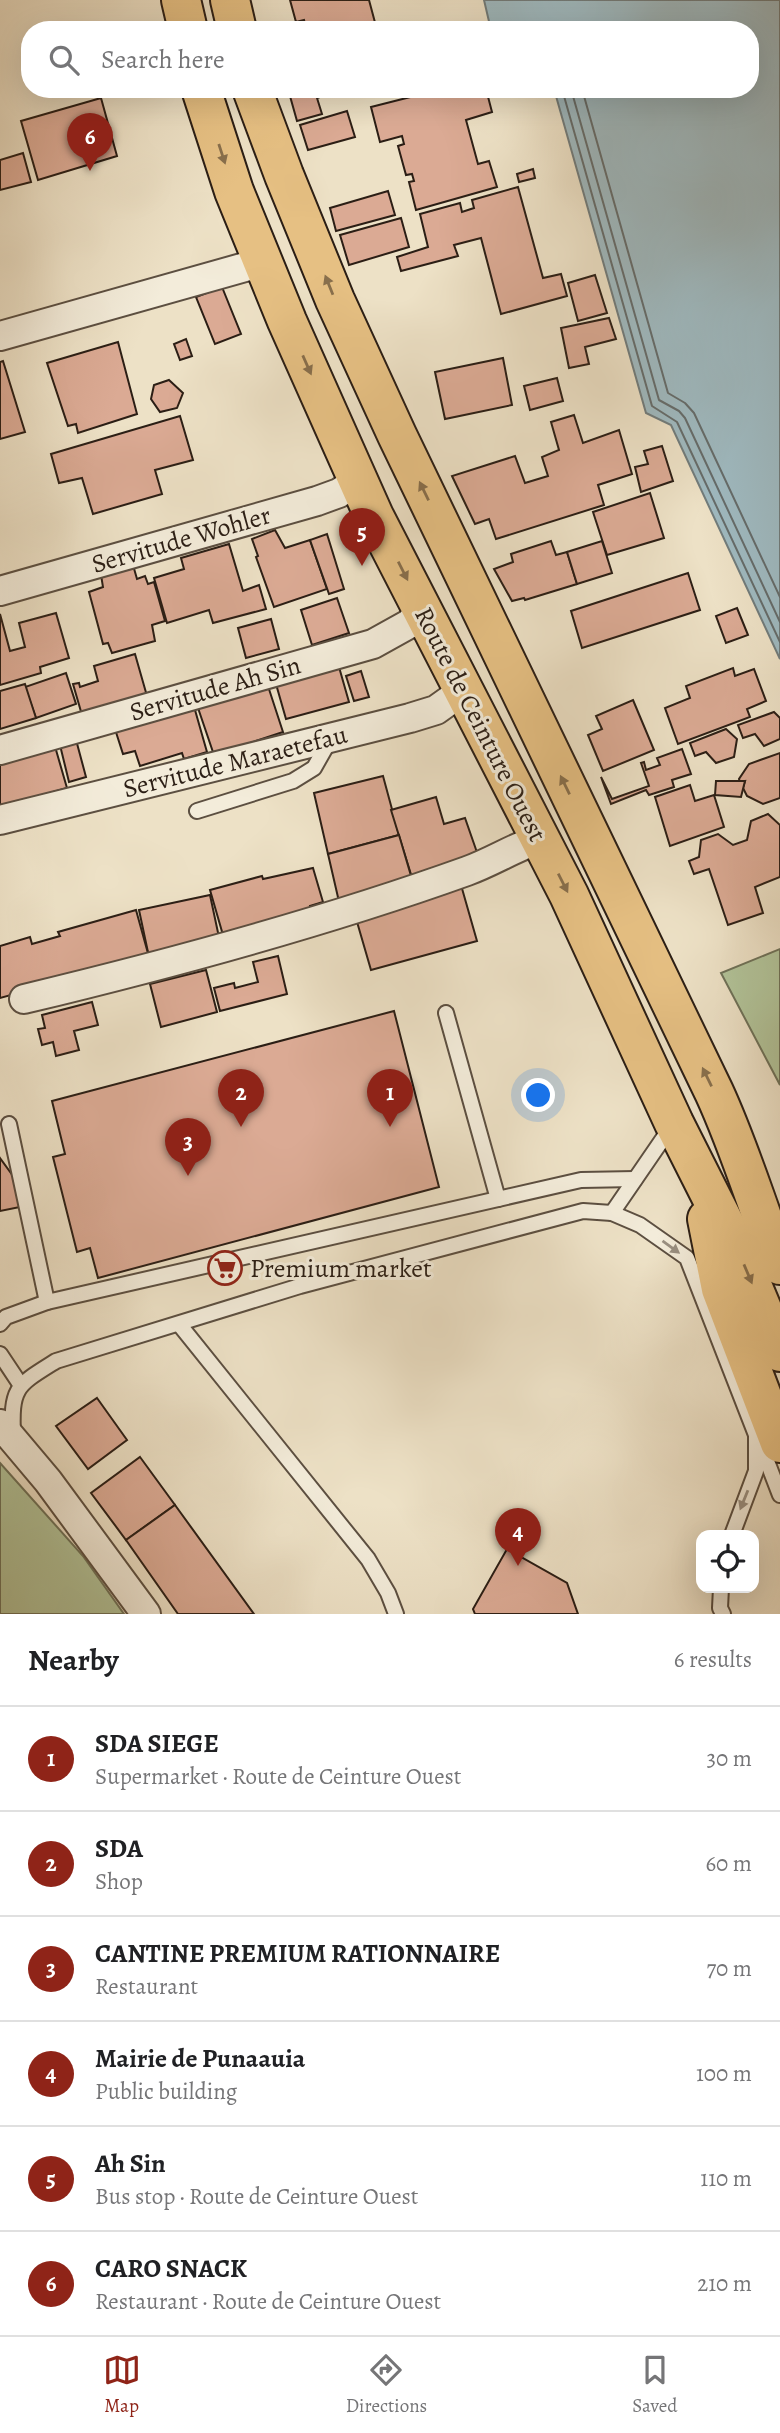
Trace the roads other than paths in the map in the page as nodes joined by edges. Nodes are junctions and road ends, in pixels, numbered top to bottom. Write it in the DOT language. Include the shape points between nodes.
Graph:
graph roads {
  1 [pos="181,0"];
  2 [pos="230,0"];
  3 [pos="186,21"];
  4 [pos="235,21"];
  5 [pos="204,98"];
  6 [pos="255,98"];
  7 [pos="263,262"];
  8 [pos="0,336"];
  9 [pos="358,480"];
  10 [pos="0,591"];
  11 [pos="422,610"];
  12 [pos="464,690"];
  13 [pos="331,737"];
  14 [pos="0,750"];
  15 [pos="197,811"];
  16 [pos="0,820"];
  17 [pos="540,839"];
  18 [pos="24,999"];
  19 [pos="446,1013"];
  20 [pos="674,1123"];
  21 [pos="9,1124"];
  22 [pos="736,1140"];
  23 [pos="696,1168"];
  24 [pos="635,1179"];
  25 [pos="780,1190"];
  26 [pos="498,1199"];
  27 [pos="612,1213"];
  28 [pos="780,1265"];
  29 [pos="47,1302"];
  30 [pos="0,1324"];
  31 [pos="179,1324"];
  32 [pos="780,1352"];
  33 [pos="0,1354"];
  34 [pos="20,1384"];
  35 [pos="6,1432"];
  36 [pos="768,1439"];
  37 [pos="780,1495"];
  38 [pos="734,1530"];
  39 [pos="722,1593"];
  40 [pos="146,1614"];
  41 [pos="396,1614"];
  42 [pos="723,1614"];
  1 -- 3 [label="main road"];
  2 -- 4 [label="main road"];
  5 -- 7 [label="main road, Route de Ceinture Ouest, one-way"];
  22 -- 6 [label="main road, Route de Ceinture Ouest, one-way" via="397,435 335,300"];
  7 -- 8 [label="street"];
  7 -- 9 [label="main road, Route de Ceinture Ouest, one-way"];
  9 -- 10 [label="street, Servitude Wohler" via="317,501"];
  9 -- 11 [label="main road, Route de Ceinture Ouest, one-way"];
  11 -- 12 [label="main road, Route de Ceinture Ouest"];
  11 -- 14 [label="street, Servitude Ah Sin" via="409,624 373,644"];
  12 -- 13 [label="street, Servitude Maraetefau" via="436,710"];
  12 -- 17 [label="main road, Route de Ceinture Ouest"];
  13 -- 15 [label="lane" via="314,768 293,781"];
  13 -- 16 [label="street, Servitude Maraetefau"];
  17 -- 18 [label="street" via="470,870 285,930"];
  17 -- 20 [label="main road, Route de Ceinture Ouest, one-way"];
  19 -- 26 [label="lane"];
  20 -- 23 [label="main road, Route de Ceinture Ouest"];
  20 -- 24 [label="lane"];
  21 -- 29 [label="lane"];
  22 -- 25 [label="main road"];
  22 -- 28 [label="main road, Route de Ceinture Ouest"];
  23 -- 32 [label="main road, Route de Ceinture Ouest, one-way" via="734,1242"];
  23 -- 36 [label="main road" via="721,1289"];
  24 -- 26 [label="lane" via="581,1180"];
  24 -- 27 [label="lane"];
  26 -- 29 [label="lane"];
  27 -- 31 [label="lane" via="583,1210 300,1286"];
  27 -- 36 [label="lane, one-way" via="640,1225 687,1258"];
  29 -- 30 [label="lane" via="6,1317"];
  31 -- 34 [label="lane" via="56,1361"];
  31 -- 41 [label="lane" via="368,1559"];
  33 -- 34 [label="lane"];
  34 -- 35 [label="lane"];
  35 -- 40 [label="street"];
  36 -- 37 [label="lane"];
  36 -- 38 [label="lane, one-way"];
  39 -- 42 [label="lane"];
}
